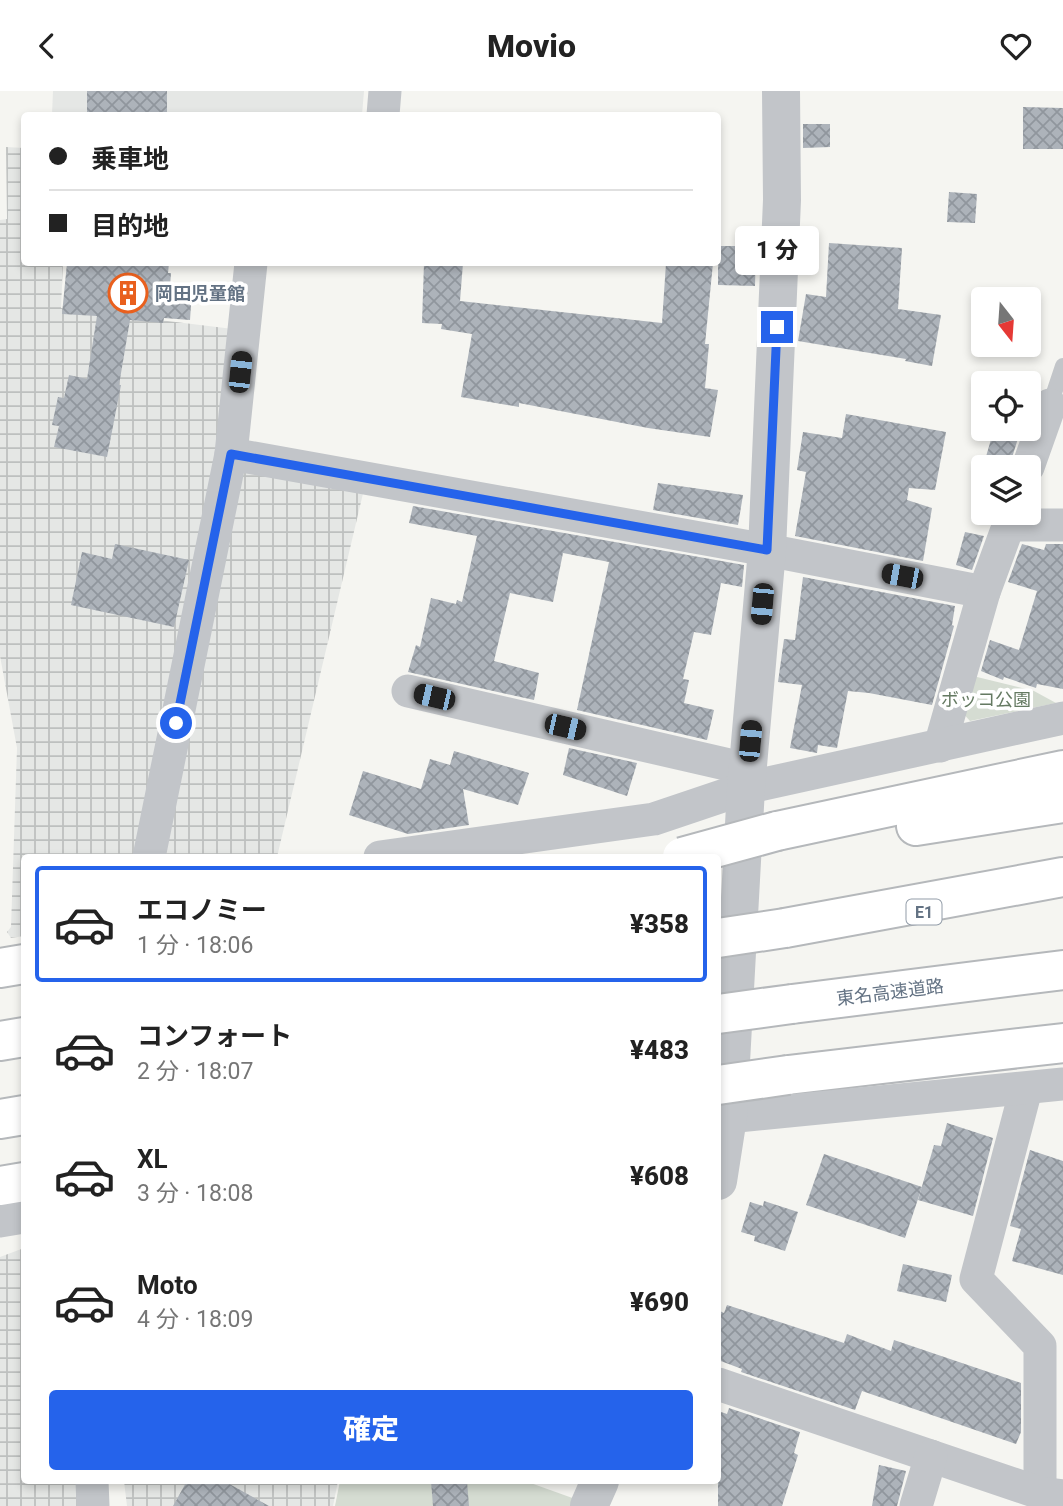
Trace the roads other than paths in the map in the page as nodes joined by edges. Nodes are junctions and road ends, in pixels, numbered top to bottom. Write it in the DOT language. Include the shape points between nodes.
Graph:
graph roads {
  1 [pos="385,91"];
  2 [pos="781,91"];
  3 [pos="383,112"];
  4 [pos="251,266"];
  5 [pos="1063,366"];
  6 [pos="1050,405"];
  7 [pos="231,454"];
  8 [pos="1032,455"];
  9 [pos="1041,522"];
  10 [pos="1009,525"];
  11 [pos="1063,525"];
  12 [pos="767,550"];
  13 [pos="984,592"];
  14 [pos="408,691"];
  15 [pos="1063,718"];
  16 [pos="940,746"];
  17 [pos="1063,770"];
  18 [pos="746,778"];
  19 [pos="1063,803"];
  20 [pos="776,840"];
  21 [pos="150,854"];
  22 [pos="402,854"];
  23 [pos="699,854"];
  24 [pos="721,857"];
  25 [pos="1063,877"];
  26 [pos="1063,895"];
  27 [pos="785,929"];
  28 [pos="721,938"];
  29 [pos="21,964"];
  30 [pos="0,968"];
  31 [pos="1063,970"];
  32 [pos="1063,986"];
  33 [pos="792,1004"];
  34 [pos="721,1014"];
  35 [pos="21,1038"];
  36 [pos="0,1041"];
  37 [pos="1063,1043"];
  38 [pos="1063,1084"];
  39 [pos="1026,1089"];
  40 [pos="721,1107"];
  41 [pos="21,1116"];
  42 [pos="0,1119"];
  43 [pos="21,1182"];
  44 [pos="0,1186"];
  45 [pos="21,1218"];
  46 [pos="0,1221"];
  47 [pos="721,1385"];
  48 [pos="931,1456"];
  49 [pos="92,1484"];
  50 [pos="599,1484"];
  51 [pos="1051,1495"];
  52 [pos="93,1506"];
  53 [pos="589,1506"];
  54 [pos="916,1506"];
  1 -- 3 [label="street"];
  2 -- 12 [label="street" via="782,200"];
  4 -- 7 [label="street"];
  5 -- 6 [label="lane"];
  6 -- 8 [label="street"];
  7 -- 12 [label="street"];
  7 -- 21 [label="street"];
  9 -- 11 [label="street"];
  10 -- 13 [label="street"];
  12 -- 13 [label="street"];
  12 -- 18 [label="street"];
  13 -- 16 [label="street"];
  14 -- 18 [label="street"];
  15 -- 16 [label="street"];
  16 -- 18 [label="street"];
  17 -- 20 [label="highway"];
  18 -- 22 [label="street" via="654,819"];
  18 -- 40 [label="street"];
  19 -- 20 [label="highway"];
  20 -- 23 [label="highway, bridge"];
  20 -- 24 [label="highway"];
  25 -- 27 [label="highway"];
  26 -- 27 [label="highway, E1"];
  27 -- 28 [label="highway, E1, bridge"];
  29 -- 30 [label="highway"];
  31 -- 33 [label="highway, 東名高速道路"];
  32 -- 33 [label="highway"];
  33 -- 34 [label="highway, 東名高速道路, bridge"];
  35 -- 36 [label="highway"];
  37 -- 40 [label="highway, bridge"];
  38 -- 39 [label="street"];
  39 -- 40 [label="street"];
  39 -- 51 [label="street" via="976,1279 1040,1346"];
  41 -- 42 [label="highway"];
  43 -- 44 [label="highway"];
  45 -- 46 [label="street"];
  47 -- 48 [label="street"];
  48 -- 51 [label="street"];
  48 -- 54 [label="street"];
  49 -- 52 [label="street"];
  50 -- 53 [label="street"];
}
